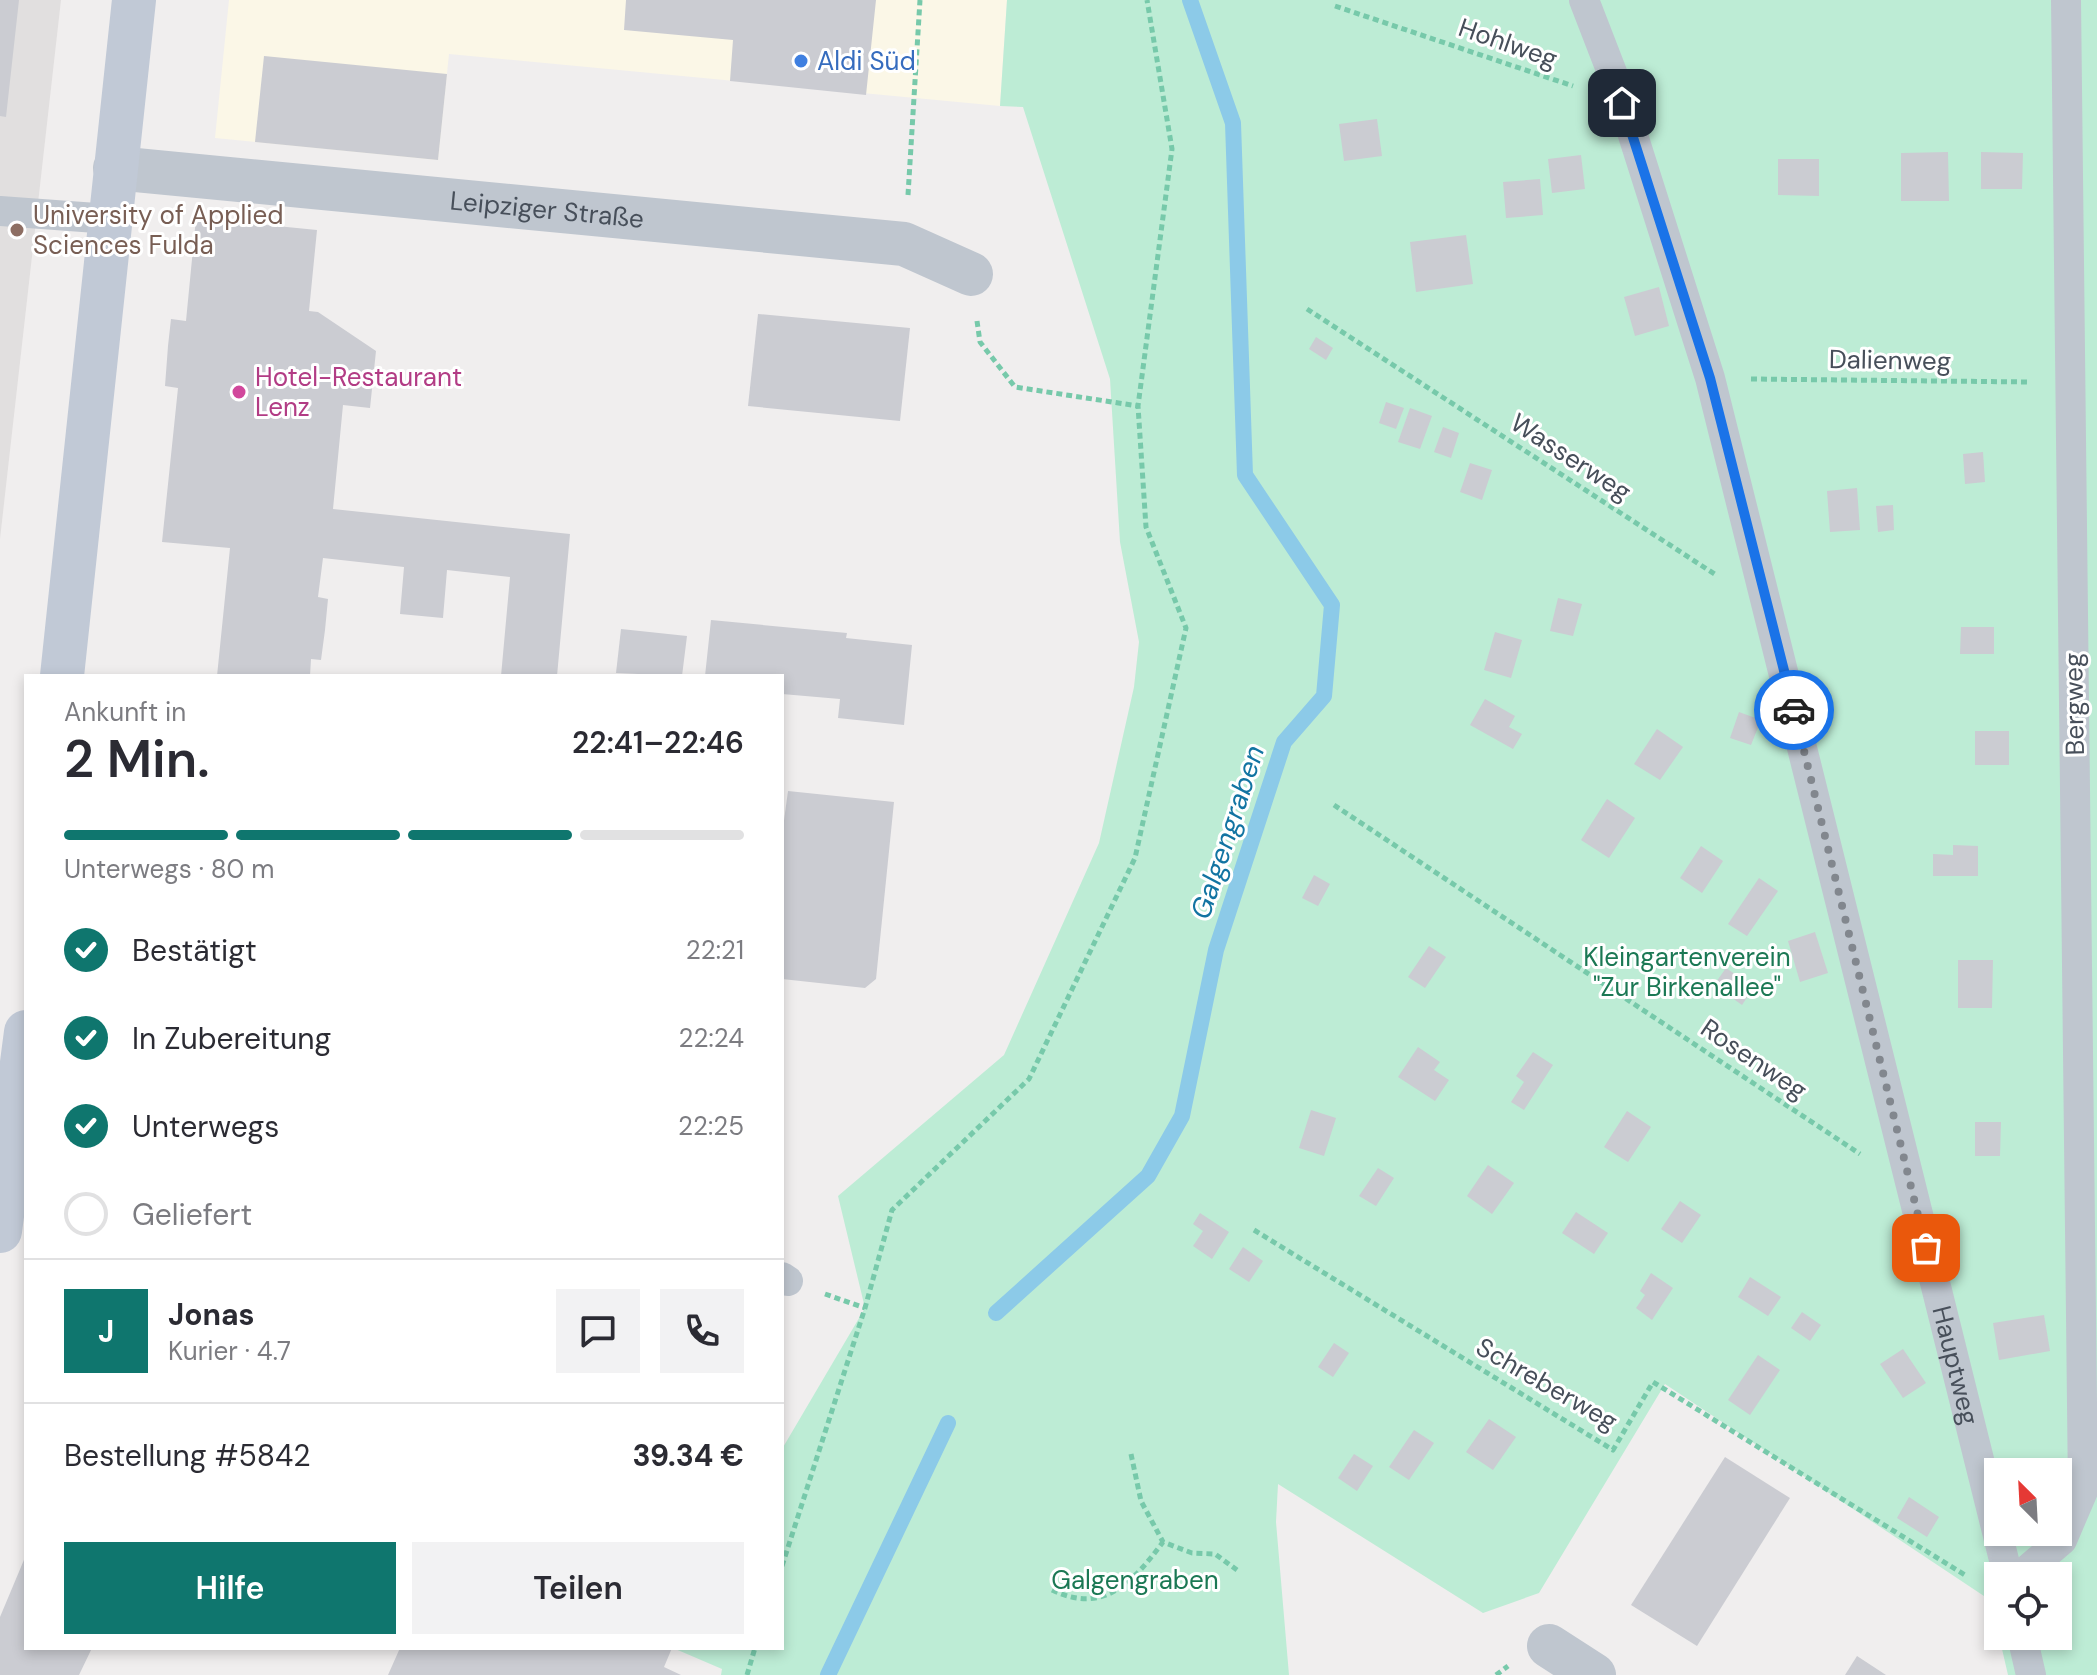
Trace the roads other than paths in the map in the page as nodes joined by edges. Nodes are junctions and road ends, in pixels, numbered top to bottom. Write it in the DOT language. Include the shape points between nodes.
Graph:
graph roads {
  1 [pos="134,0"];
  2 [pos="1584,0"];
  3 [pos="2066,0"];
  4 [pos="115,168"];
  5 [pos="0,211"];
  6 [pos="110,219"];
  7 [pos="971,274"];
  8 [pos="62,674"];
  9 [pos="24,1064"];
  10 [pos="17,1175"];
  11 [pos="0,1231"];
  12 [pos="2004,1562"];
  13 [pos="2036,1562"];
  14 [pos="1549,1646"];
  15 [pos="2025,1650"];
  16 [pos="1594,1675"];
  17 [pos="2031,1675"];
  1 -- 4 [label="main road"];
  2 -- 12 [label="lane, Hauptweg" via="1710,378"];
  3 -- 13 [label="lane, Bergweg" via="2083,1491 2062,1540"];
  4 -- 6 [label="main road"];
  4 -- 7 [label="street, Leipziger Straße" via="904,244"];
  5 -- 6 [label="lane"];
  6 -- 8 [label="main road"];
  9 -- 10 [label="main road"];
  10 -- 11 [label="main road"];
  14 -- 16 [label="street"];
  15 -- 17 [label="lane"];
}
